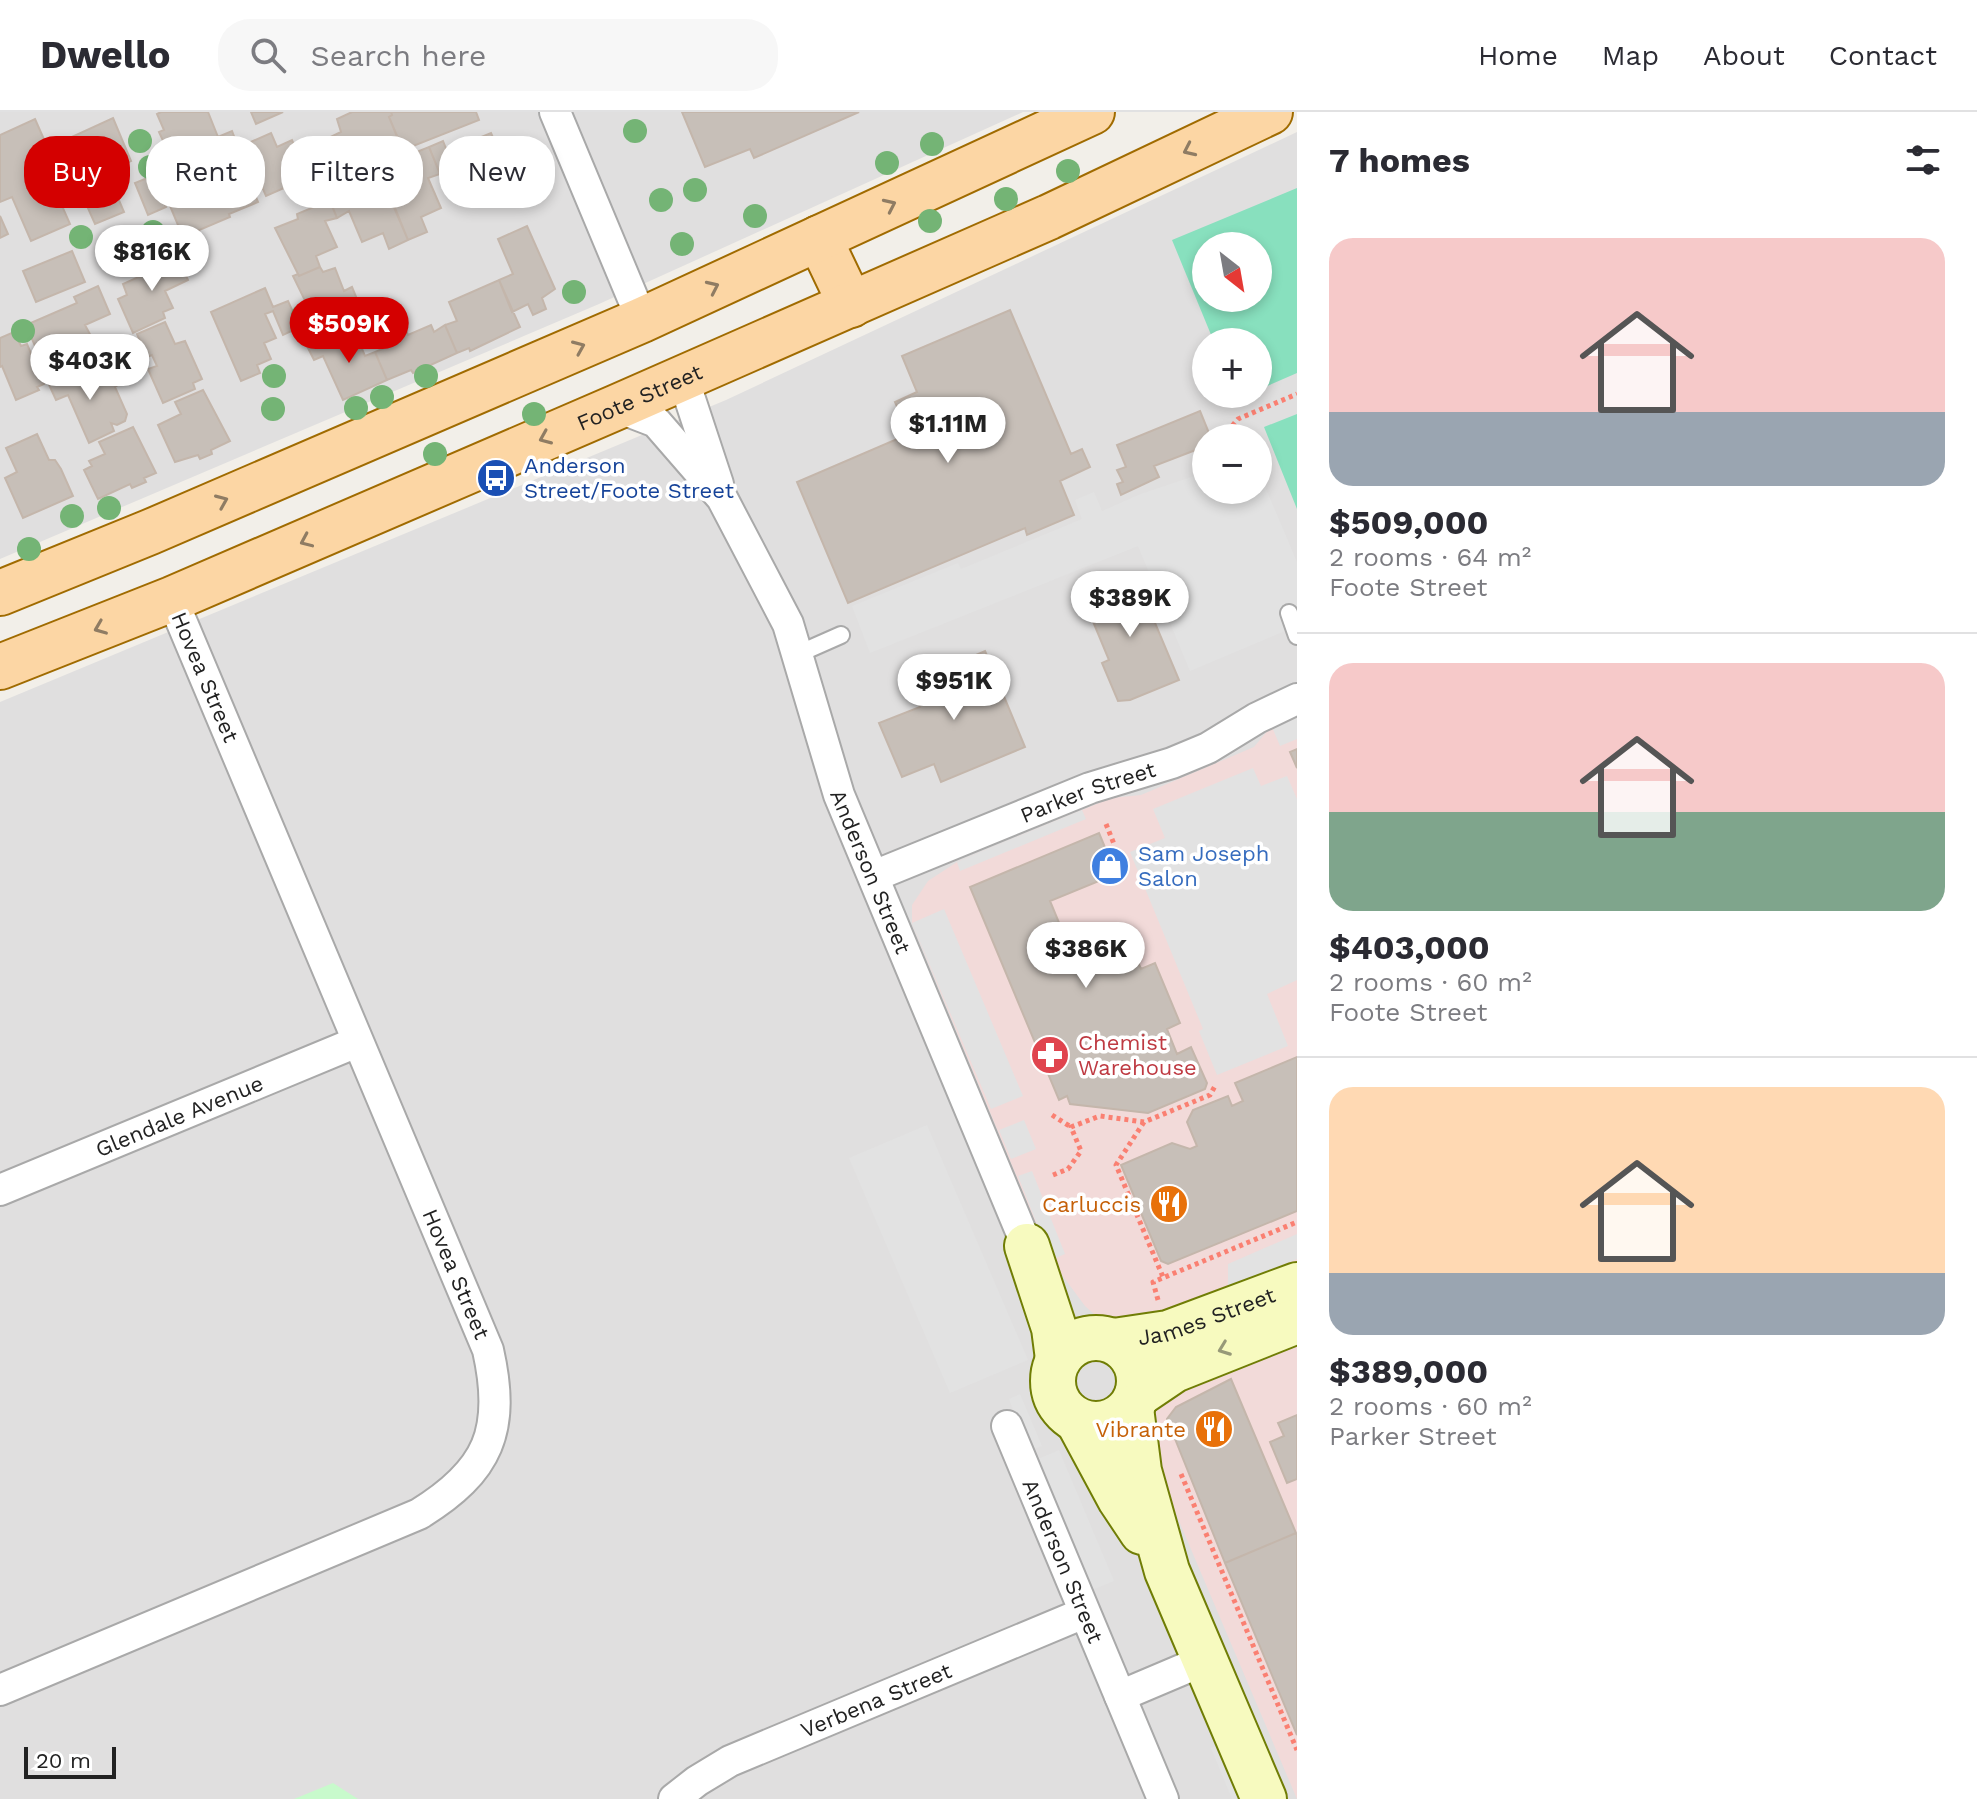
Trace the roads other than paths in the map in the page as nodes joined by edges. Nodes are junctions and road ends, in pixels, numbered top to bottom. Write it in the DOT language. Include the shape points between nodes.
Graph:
graph roads {
  1 [pos="555,112"];
  2 [pos="1092,112"];
  3 [pos="1262,114"];
  4 [pos="819,238"];
  5 [pos="851,305"];
  6 [pos="642,320"];
  7 [pos="683,378"];
  8 [pos="617,407"];
  9 [pos="722,498"];
  10 [pos="150,532"];
  11 [pos="0,593"];
  12 [pos="172,599"];
  13 [pos="1289,613"];
  14 [pos="841,635"];
  15 [pos="1297,636"];
  16 [pos="798,654"];
  17 [pos="0,667"];
  18 [pos="1297,699"];
  19 [pos="874,876"];
  20 [pos="357,1042"];
  21 [pos="0,1190"];
  22 [pos="1027,1246"];
  23 [pos="1297,1285"];
  24 [pos="1297,1321"];
  25 [pos="1106,1339"];
  26 [pos="1058,1359"];
  27 [pos="1134,1401"];
  28 [pos="1078,1421"];
  29 [pos="1007,1426"];
  30 [pos="1167,1571"];
  31 [pos="1084,1613"];
  32 [pos="1205,1660"];
  33 [pos="0,1690"];
  34 [pos="1120,1696"];
  35 [pos="674,1799"];
  36 [pos="1163,1799"];
  37 [pos="1264,1799"];
  1 -- 6 [label="street"];
  4 -- 2 [label="main road, one-way"];
  3 -- 5 [label="main road, Foote Street, one-way"];
  4 -- 5 [label="main road"];
  6 -- 4 [label="main road, one-way"];
  5 -- 7 [label="main road, Foote Street"];
  6 -- 7 [label="main road"];
  10 -- 6 [label="main road, one-way"];
  7 -- 8 [label="main road, Foote Street"];
  7 -- 9 [label="street, Anderson Street"];
  8 -- 9 [label="street, Anderson Street" via="656,422"];
  8 -- 12 [label="main road, Foote Street, one-way"];
  9 -- 16 [label="street, Anderson Street" via="788,624"];
  10 -- 11 [label="main road"];
  10 -- 12 [label="main road"];
  12 -- 17 [label="main road, Foote Street, one-way"];
  12 -- 20 [label="street, Hovea Street"];
  13 -- 15 [label="lane"];
  14 -- 16 [label="lane"];
  16 -- 19 [label="street, Anderson Street" via="839,795"];
  18 -- 19 [label="street, Parker Street" via="1208,748 1090,788"];
  19 -- 22 [label="street, Anderson Street"];
  20 -- 21 [label="street, Glendale Avenue"];
  20 -- 33 [label="street, Hovea Street" via="488,1350 496,1418 472,1472 419,1514"];
  22 -- 25 [label="main road, Anderson Street"];
  22 -- 26 [label="main road, Anderson Street" via="1054,1328"];
  23 -- 25 [label="main road, James Street" via="1168,1333"];
  24 -- 27 [label="main road, James Street, one-way" via="1174,1370"];
  25 -- 26 [label="main road" via="1076,1343"];
  25 -- 27 [label="main road" via="1125,1348 1138,1369"];
  26 -- 28 [label="main road" via="1053,1372 1057,1401"];
  27 -- 28 [label="main road" via="1120,1418"];
  27 -- 30 [label="main road" via="1139,1471"];
  28 -- 30 [label="main road"];
  29 -- 31 [label="street, Anderson Street"];
  30 -- 32 [label="main road"];
  31 -- 34 [label="street, Anderson Street"];
  31 -- 35 [label="street, Verbena Street" via="730,1761"];
  32 -- 34 [label="street"];
  32 -- 37 [label="main road"];
  34 -- 36 [label="street, Anderson Street"];
}
